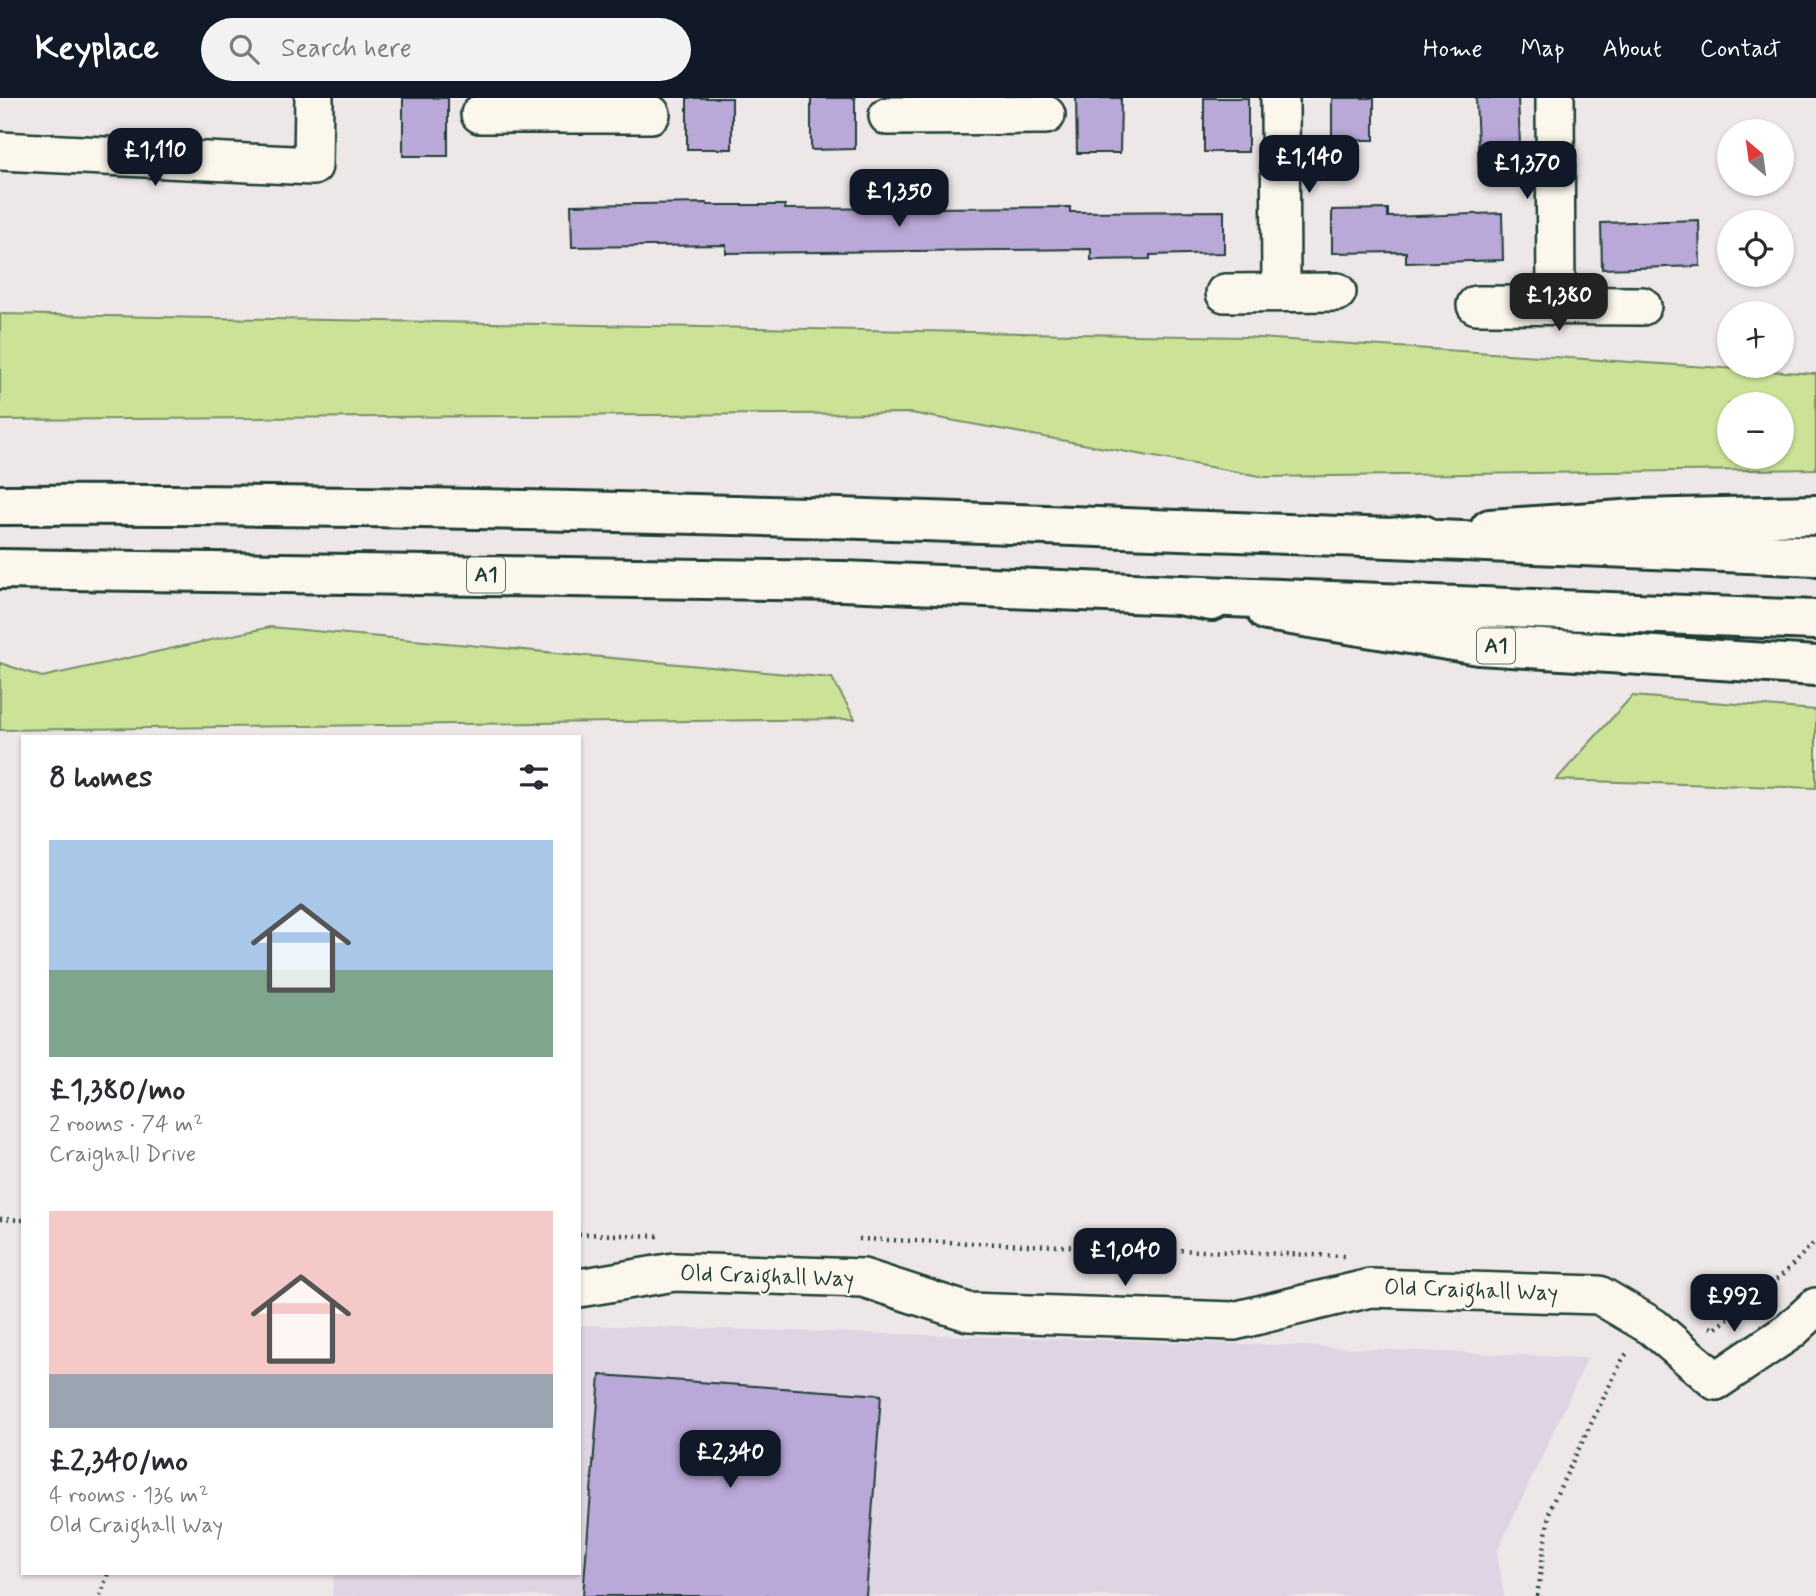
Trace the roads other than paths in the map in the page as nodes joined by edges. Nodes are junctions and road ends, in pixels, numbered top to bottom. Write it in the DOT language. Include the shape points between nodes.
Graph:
graph roads {
  1 [pos="314,98"];
  2 [pos="1280,98"];
  3 [pos="1555,98"];
  4 [pos="567,105"];
  5 [pos="971,106"];
  6 [pos="480,114"];
  7 [pos="651,114"];
  8 [pos="1046,115"];
  9 [pos="888,116"];
  10 [pos="0,151"];
  11 [pos="1281,292"];
  12 [pos="1337,292"];
  13 [pos="1225,293"];
  14 [pos="1556,304"];
  15 [pos="1476,305"];
  16 [pos="1642,306"];
  17 [pos="0,505"];
  18 [pos="1816,515"];
  19 [pos="1391,538"];
  20 [pos="1816,556"];
  21 [pos="0,569"];
  22 [pos="1180,595"];
  23 [pos="1816,620"];
  24 [pos="1816,666"];
  25 [pos="581,1288"];
  26 [pos="1816,1307"];
  1 -- 10 [label="street" via="313,166"];
  2 -- 11 [label="street"];
  3 -- 14 [label="street"];
  4 -- 6 [label="street"];
  4 -- 7 [label="street"];
  5 -- 8 [label="street"];
  5 -- 9 [label="street"];
  11 -- 12 [label="street"];
  11 -- 13 [label="street"];
  14 -- 15 [label="street"];
  14 -- 16 [label="street"];
  17 -- 19 [label="main road" via="558,511"];
  18 -- 19 [label="main road" via="1636,519"];
  19 -- 20 [label="main road"];
  21 -- 22 [label="main road, A1" via="816,581"];
  22 -- 23 [label="main road, A1"];
  22 -- 24 [label="main road, A1" via="1479,645"];
  25 -- 26 [label="street, Old Craighall Way" via="674,1272 863,1278 968,1312 1234,1321 1370,1288 1599,1295 1653,1327 1716,1381 1790,1331"];
}
